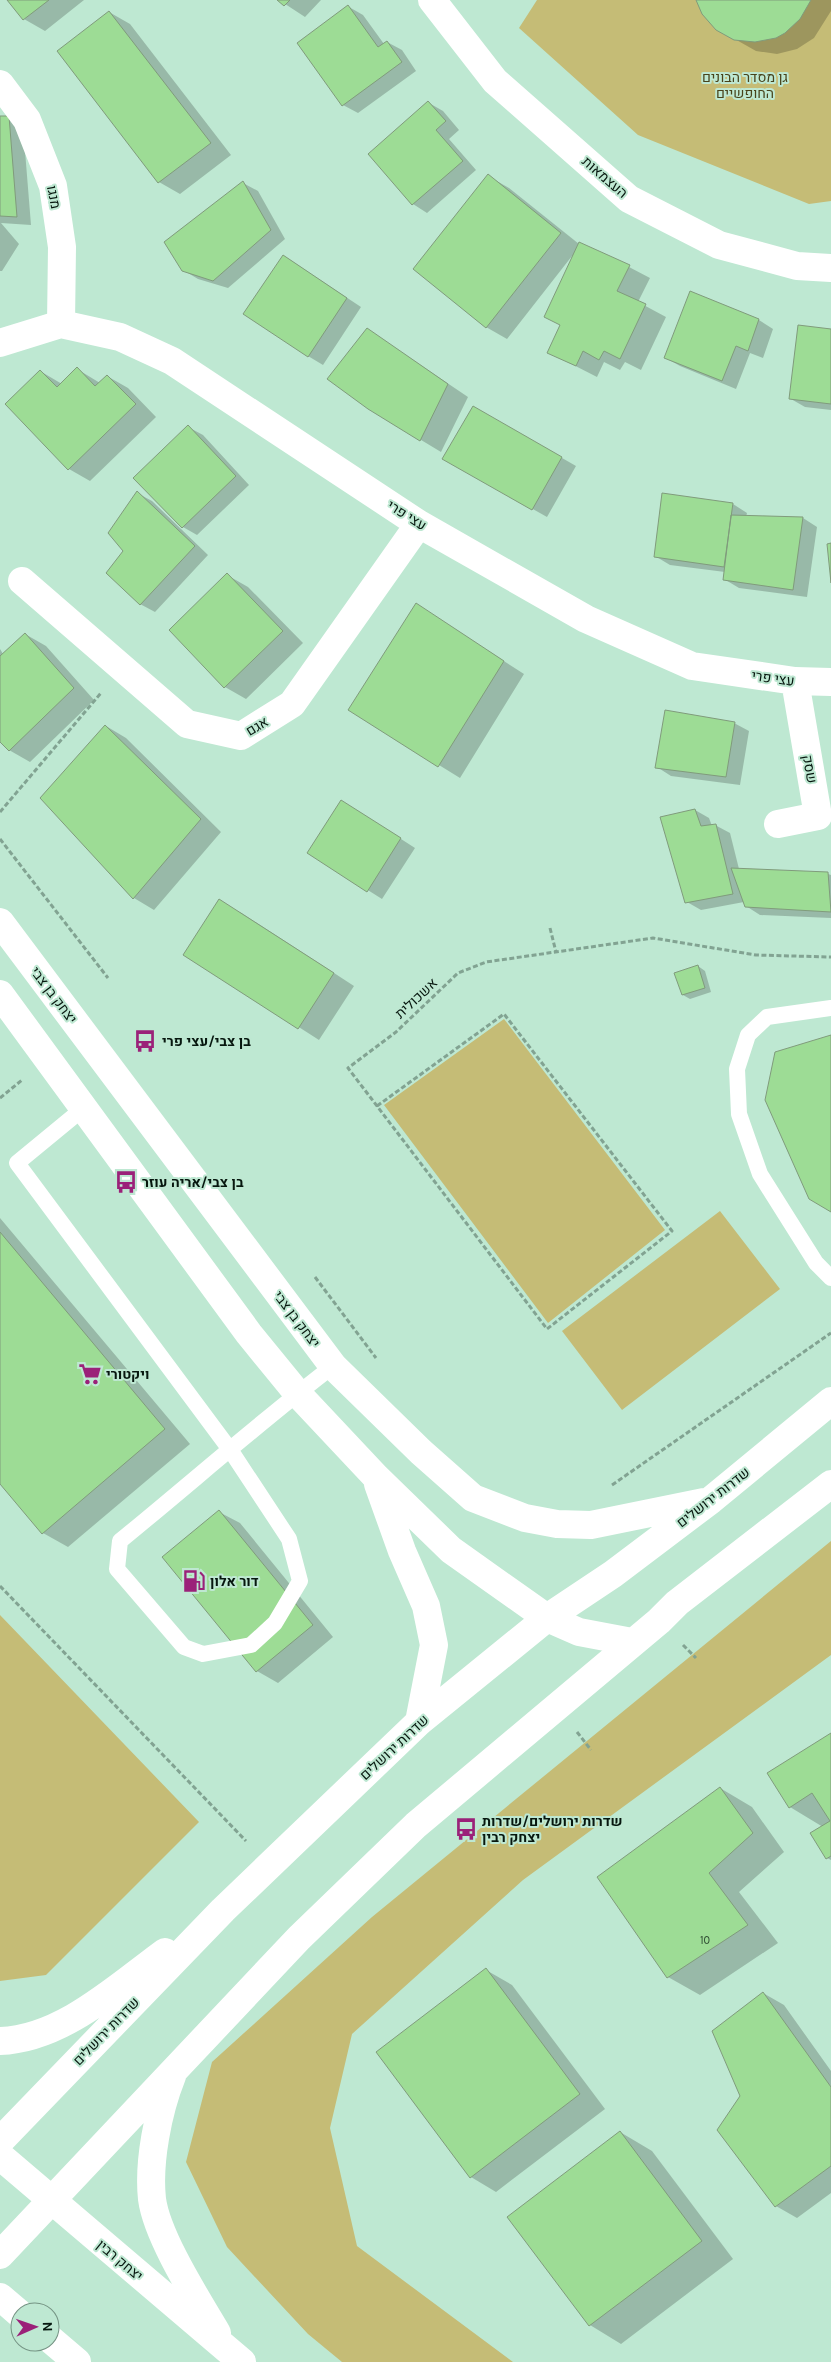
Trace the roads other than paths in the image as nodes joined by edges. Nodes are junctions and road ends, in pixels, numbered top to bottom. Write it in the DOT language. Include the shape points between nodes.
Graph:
graph roads {
  1 [pos="432,0"];
  2 [pos="0,84"];
  3 [pos="831,268"];
  4 [pos="62,324"];
  5 [pos="0,343"];
  6 [pos="419,524"];
  7 [pos="22,580"];
  8 [pos="795,681"];
  9 [pos="831,682"];
  10 [pos="778,824"];
  11 [pos="0,922"];
  12 [pos="0,994"];
  13 [pos="831,1008"];
  14 [pos="85,1107"];
  15 [pos="831,1278"];
  16 [pos="333,1366"];
  17 [pos="298,1394"];
  18 [pos="831,1401"];
  19 [pos="231,1451"];
  20 [pos="376,1478"];
  21 [pos="831,1484"];
  22 [pos="711,1500"];
  23 [pos="546,1618"];
  24 [pos="632,1642"];
  25 [pos="418,1722"];
  26 [pos="223,1910"];
  27 [pos="0,2041"];
  28 [pos="174,2068"];
  29 [pos="0,2141"];
  30 [pos="0,2156"];
  31 [pos="50,2200"];
  32 [pos="0,2255"];
  33 [pos="0,2297"];
  34 [pos="10,2306"];
  35 [pos="60,2348"];
  36 [pos="234,2356"];
  37 [pos="76,2362"];
  1 -- 3 [label="street, העצמאות" via="495,81 629,199 719,245 797,266"];
  2 -- 4 [label="street, מנגו" via="27,120 53,186 62,247"];
  4 -- 5 [label="street, עצי פרי"];
  4 -- 6 [label="street, עצי פרי" via="120,337 172,362"];
  6 -- 7 [label="street, אגם" via="292,704 241,736 187,724"];
  6 -- 8 [label="street, עצי פרי" via="586,619 692,666"];
  8 -- 9 [label="street, עצי פרי"];
  8 -- 10 [label="street, שסק" via="818,816"];
  11 -- 16 [label="street, יצחק בן צבי"];
  12 -- 14 [label="street"];
  13 -- 15 [label="lane" via="767,1017 748,1035 738,1069 739,1114 760,1174 816,1264"];
  14 -- 17 [label="street" via="249,1334"];
  14 -- 19 [label="lane" via="17,1162"];
  16 -- 17 [label="lane"];
  16 -- 22 [label="street, יצחק בן צבי" via="420,1452 473,1498 525,1518 557,1524 591,1525"];
  17 -- 19 [label="lane"];
  17 -- 20 [label="street"];
  18 -- 22 [label="street, שדרות ירושלים"];
  19 -- 19 [label="lane" via="289,1539 300,1581 275,1623 251,1645 203,1654 184,1647 117,1569 120,1541"];
  20 -- 23 [label="street" via="451,1550"];
  20 -- 25 [label="street" via="426,1606 434,1645"];
  21 -- 24 [label="street" via="677,1603"];
  22 -- 23 [label="street, שדרות ירושלים" via="613,1574"];
  23 -- 24 [label="street" via="579,1632"];
  23 -- 25 [label="street, שדרות ירושלים"];
  24 -- 28 [label="street" via="416,1825 299,1938"];
  25 -- 26 [label="street, שדרות ירושלים"];
  26 -- 27 [label="street" via="73,2018 20,2040"];
  26 -- 29 [label="street, שדרות ירושלים"];
  28 -- 31 [label="street"];
  28 -- 36 [label="street" via="158,2117 152,2200 162,2233"];
  30 -- 31 [label="street, יצחק רבין"];
  31 -- 32 [label="street"];
  31 -- 36 [label="street, יצחק רבין"];
  33 -- 34 [label="street"];
  35 -- 37 [label="street"];
}
